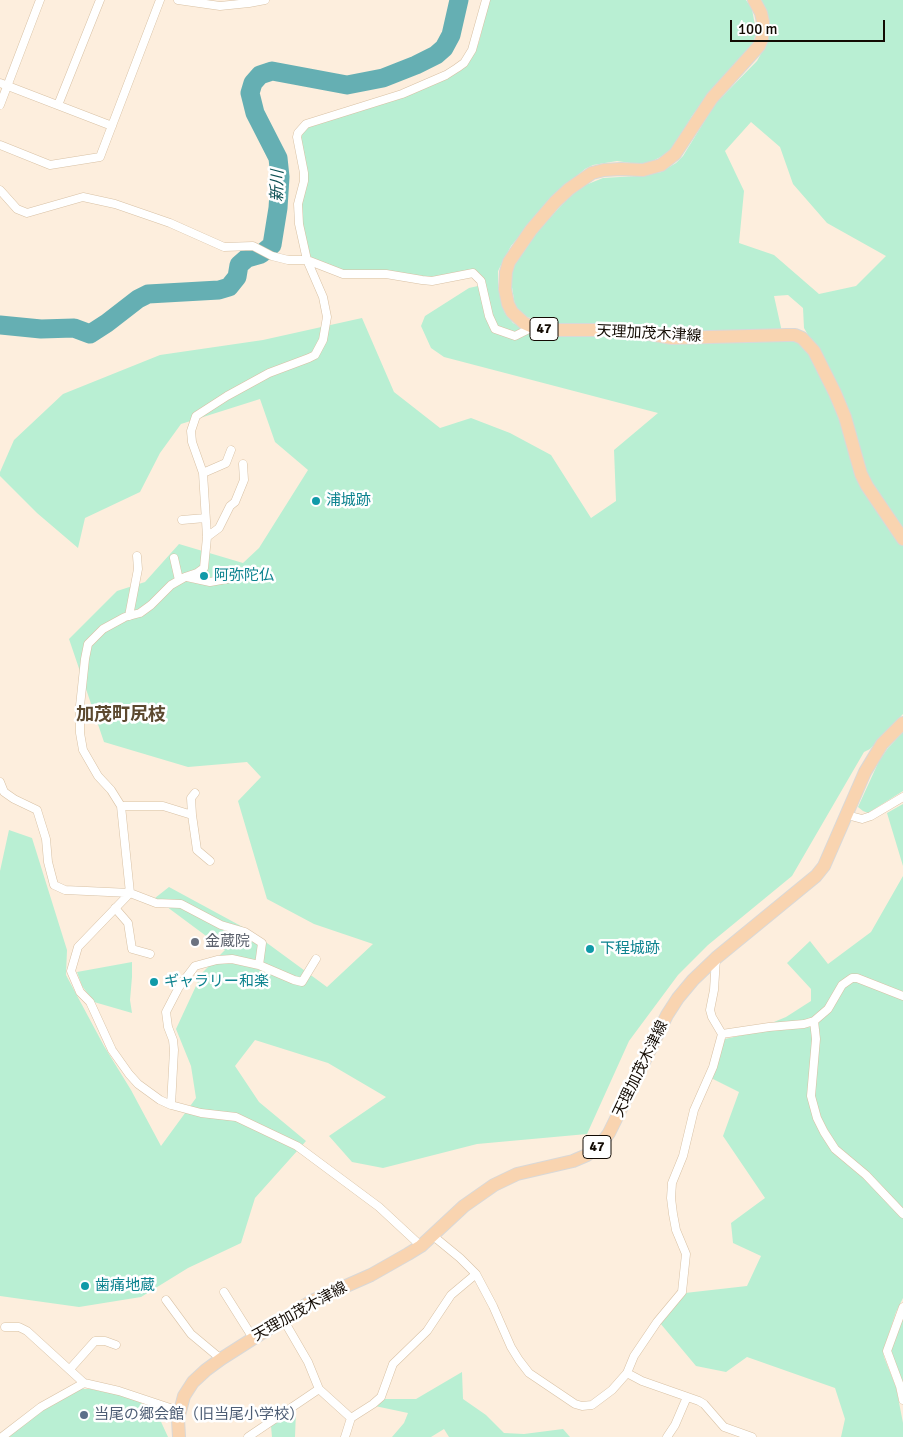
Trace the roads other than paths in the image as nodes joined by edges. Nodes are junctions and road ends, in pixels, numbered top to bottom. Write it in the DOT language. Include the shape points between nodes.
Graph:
graph roads {
  1 [pos="40,0"];
  2 [pos="100,0"];
  3 [pos="160,0"];
  4 [pos="178,0"];
  5 [pos="265,0"];
  6 [pos="486,0"];
  7 [pos="754,0"];
  8 [pos="4,84"];
  9 [pos="58,105"];
  10 [pos="0,106"];
  11 [pos="112,126"];
  12 [pos="0,145"];
  13 [pos="0,190"];
  14 [pos="307,260"];
  15 [pos="533,327"];
  16 [pos="231,450"];
  17 [pos="243,464"];
  18 [pos="203,473"];
  19 [pos="206,518"];
  20 [pos="182,520"];
  21 [pos="208,537"];
  22 [pos="903,539"];
  23 [pos="137,556"];
  24 [pos="174,558"];
  25 [pos="238,578"];
  26 [pos="182,579"];
  27 [pos="128,616"];
  28 [pos="903,724"];
  29 [pos="0,782"];
  30 [pos="195,793"];
  31 [pos="903,797"];
  32 [pos="121,806"];
  33 [pos="192,815"];
  34 [pos="847,815"];
  35 [pos="210,861"];
  36 [pos="130,893"];
  37 [pos="115,908"];
  38 [pos="150,954"];
  39 [pos="716,958"];
  40 [pos="316,959"];
  41 [pos="259,965"];
  42 [pos="903,996"];
  43 [pos="814,1021"];
  44 [pos="722,1034"];
  45 [pos="171,1105"];
  46 [pos="903,1214"];
  47 [pos="432,1235"];
  48 [pos="421,1246"];
  49 [pos="476,1274"];
  50 [pos="224,1292"];
  51 [pos="166,1300"];
  52 [pos="903,1307"];
  53 [pos="283,1319"];
  54 [pos="5,1327"];
  55 [pos="253,1338"];
  56 [pos="116,1345"];
  57 [pos="221,1360"];
  58 [pos="70,1369"];
  59 [pos="627,1373"];
  60 [pos="84,1383"];
  61 [pos="319,1390"];
  62 [pos="687,1397"];
  63 [pos="903,1400"];
  64 [pos="179,1411"];
  65 [pos="351,1418"];
  66 [pos="2,1437"];
  67 [pos="179,1437"];
  68 [pos="248,1437"];
  69 [pos="345,1437"];
  70 [pos="667,1437"];
  71 [pos="752,1437"];
  1 -- 8 [label="street"];
  2 -- 9 [label="street"];
  3 -- 11 [label="street"];
  4 -- 5 [label="street" via="220,6"];
  6 -- 14 [label="street" via="472,50 458,68 402,94 334,114 300,129 297,137 304,182 298,204 299,224"];
  7 -- 15 [label="main road, 天理加茂木津線 / 47" via="763,22 760,46 712,98 675,154 661,165 642,170 604,170 583,178 555,202 514,253 506,272 508,304 517,318"];
  8 -- 9 [label="street"];
  8 -- 10 [label="street"];
  9 -- 11 [label="street"];
  11 -- 12 [label="street" via="100,156 50,164"];
  13 -- 14 [label="street" via="17,209 27,213 83,197 170,223 224,247 253,246 272,256"];
  14 -- 15 [label="street" via="343,274 386,274 422,280 446,279 473,272 481,281 495,329 515,336"];
  14 -- 18 [label="street" via="323,297 327,317 324,340 315,355 269,373 196,416 191,431 192,442"];
  15 -- 22 [label="main road, 天理加茂木津線 / 47" via="567,331 628,330 672,338 794,335 802,338 814,351 832,386 867,486"];
  16 -- 18 [label="street" via="226,464"];
  17 -- 21 [label="street" via="244,480 235,502 219,528"];
  18 -- 19 [label="street"];
  19 -- 20 [label="street"];
  19 -- 21 [label="street"];
  21 -- 26 [label="street" via="204,568"];
  23 -- 27 [label="street" via="138,569"];
  24 -- 26 [label="street"];
  25 -- 26 [label="street" via="210,582"];
  26 -- 27 [label="street" via="146,609"];
  27 -- 32 [label="street" via="103,629 88,644 80,706 83,750"];
  28 -- 34 [label="main road, 天理加茂木津線 / 47" via="882,744 865,772"];
  29 -- 36 [label="street" via="4,792 37,810 54,885 65,890"];
  30 -- 33 [label="street" via="190,798"];
  31 -- 34 [label="street" via="862,819"];
  32 -- 33 [label="street" via="162,806"];
  32 -- 36 [label="street"];
  33 -- 35 [label="street" via="197,850"];
  34 -- 39 [label="main road, 天理加茂木津線 / 47" via="824,866 816,876"];
  36 -- 37 [label="street"];
  36 -- 41 [label="street" via="156,903 181,904 221,925 245,932 262,943"];
  37 -- 38 [label="street" via="128,922 132,949"];
  37 -- 45 [label="street" via="78,946 71,971 121,1063 138,1084"];
  39 -- 44 [label="street" via="710,1010"];
  39 -- 47 [label="main road, 天理加茂木津線 / 47" via="686,988 667,1015 601,1144 573,1161 517,1174 494,1185"];
  40 -- 41 [label="street" via="302,982"];
  41 -- 45 [label="street" via="232,959 209,962 195,966 179,987 166,1012 174,1050"];
  42 -- 43 [label="street" via="852,978 842,985 828,1009"];
  43 -- 44 [label="street"];
  43 -- 46 [label="street" via="816,1040 811,1096 817,1118 835,1149 866,1175"];
  44 -- 59 [label="street" via="672,1183 676,1230 686,1254 682,1292 657,1322 634,1356"];
  45 -- 48 [label="street" via="236,1117 296,1146 379,1207"];
  47 -- 48 [label="main road, 天理加茂木津線 / 47"];
  47 -- 49 [label="street"];
  48 -- 53 [label="main road, 天理加茂木津線 / 47"];
  49 -- 59 [label="street" via="519,1360 536,1378 575,1404 592,1405 606,1396"];
  49 -- 65 [label="street" via="451,1295 427,1331 393,1364 381,1397"];
  50 -- 55 [label="street"];
  51 -- 57 [label="street" via="191,1334"];
  52 -- 63 [label="street" via="887,1351"];
  53 -- 55 [label="main road, 天理加茂木津線 / 47"];
  53 -- 61 [label="street" via="308,1362"];
  54 -- 58 [label="street" via="19,1327 27,1331"];
  55 -- 57 [label="main road, 天理加茂木津線 / 47"];
  56 -- 58 [label="street" via="95,1341"];
  57 -- 64 [label="main road, 天理加茂木津線 / 47" via="193,1382"];
  58 -- 60 [label="street"];
  59 -- 62 [label="street"];
  60 -- 64 [label="street"];
  60 -- 66 [label="street" via="41,1407"];
  61 -- 65 [label="street"];
  61 -- 68 [label="street"];
  62 -- 70 [label="street"];
  62 -- 71 [label="street" via="704,1404 724,1428"];
  64 -- 67 [label="main road, 天理加茂木津線 / 47"];
  65 -- 69 [label="street"];
}
